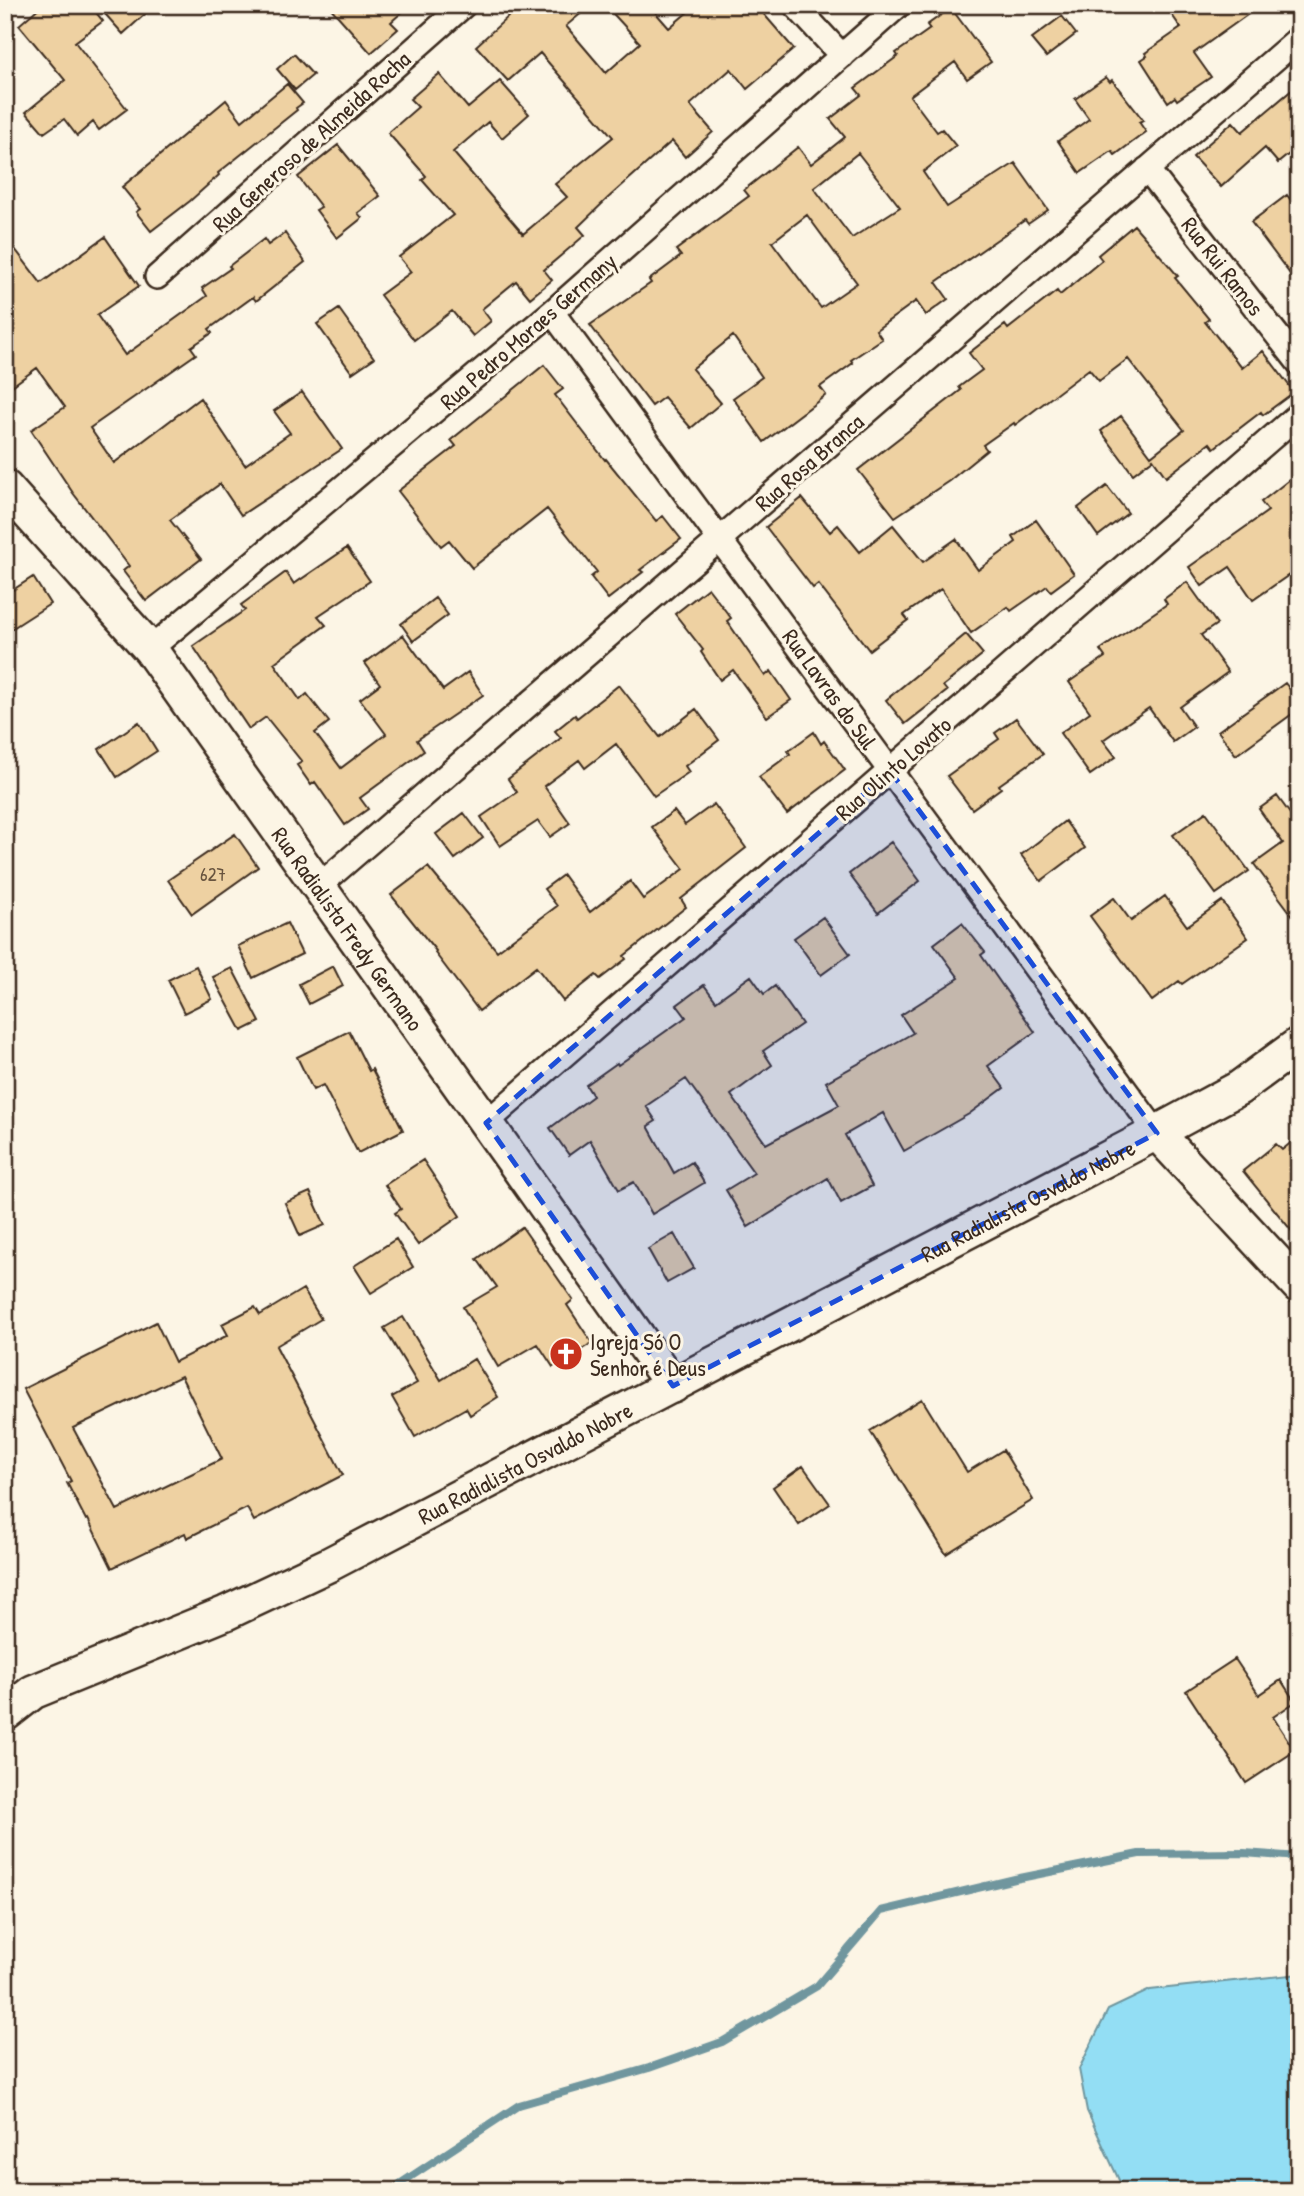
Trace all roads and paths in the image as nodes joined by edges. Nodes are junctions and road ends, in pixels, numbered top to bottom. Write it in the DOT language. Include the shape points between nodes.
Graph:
graph roads {
  1 [pos="464,5"];
  2 [pos="795,5"];
  3 [pos="900,5"];
  4 [pos="1299,38"];
  5 [pos="842,56"];
  6 [pos="1147,169"];
  7 [pos="157,277"];
  8 [pos="552,312"];
  9 [pos="1299,362"];
  10 [pos="1299,414"];
  11 [pos="5,487"];
  12 [pos="720,539"];
  13 [pos="150,649"];
  14 [pos="890,771"];
  15 [pos="319,886"];
  16 [pos="1299,1044"];
  17 [pos="486,1123"];
  18 [pos="1157,1133"];
  19 [pos="1299,1286"];
  20 [pos="673,1386"];
  21 [pos="19,1694"];
  22 [pos="5,1714"];
  1 -- 7 [label="street, Rua Generoso de Almeida Rocha"];
  2 -- 5 [label="street"];
  3 -- 5 [label="street, Rua Pedro Moraes Germany"];
  4 -- 6 [label="street, Rua Rosa Branca"];
  5 -- 8 [label="street, Rua Pedro Moraes Germany"];
  6 -- 9 [label="street, Rua Rui Ramos"];
  6 -- 12 [label="street, Rua Rosa Branca"];
  8 -- 12 [label="street, Rua Lavras do Sul"];
  8 -- 13 [label="street, Rua Pedro Moraes Germany"];
  10 -- 14 [label="street, Rua Olinto Lovato"];
  11 -- 13 [label="street, Rua Radialista Fredy Germano"];
  12 -- 14 [label="street, Rua Lavras do Sul"];
  12 -- 15 [label="street, Rua Rosa Branca"];
  13 -- 15 [label="street, Rua Radialista Fredy Germano"];
  14 -- 17 [label="street, Rua Olinto Lovato"];
  14 -- 18 [label="street, Rua Lavras do Sul"];
  15 -- 17 [label="street, Rua Radialista Fredy Germano"];
  16 -- 18 [label="street, Rua Radialista Osvaldo Nobre" via="1239,1088"];
  17 -- 20 [label="street, Rua Radialista Fredy Germano"];
  18 -- 19 [label="street"];
  18 -- 20 [label="street, Rua Radialista Osvaldo Nobre"];
  20 -- 21 [label="street, Rua Radialista Osvaldo Nobre" via="328,1565 226,1613"];
  21 -- 22 [label="street, Rua Radialista Osvaldo Nobre"];
}
